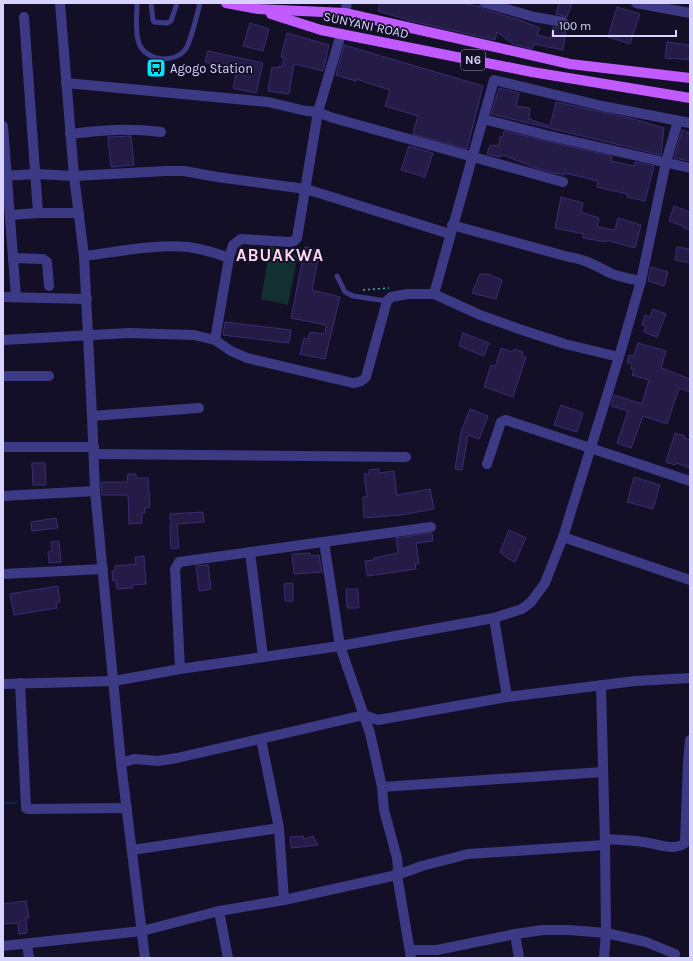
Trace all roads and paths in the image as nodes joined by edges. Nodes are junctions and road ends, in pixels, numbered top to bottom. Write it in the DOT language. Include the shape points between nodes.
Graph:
graph roads {
  1 [pos="60,3"];
  2 [pos="137,3"];
  3 [pos="151,3"];
  4 [pos="177,3"];
  5 [pos="200,3"];
  6 [pos="226,3"];
  7 [pos="347,3"];
  8 [pos="485,3"];
  9 [pos="636,3"];
  10 [pos="258,9"];
  11 [pos="345,13"];
  12 [pos="690,13"];
  13 [pos="24,17"];
  14 [pos="563,22"];
  15 [pos="341,34"];
  16 [pos="690,78"];
  17 [pos="66,83"];
  18 [pos="690,98"];
  19 [pos="318,112"];
  20 [pos="483,119"];
  21 [pos="678,121"];
  22 [pos="690,123"];
  23 [pos="3,126"];
  24 [pos="161,132"];
  25 [pos="70,134"];
  26 [pos="472,156"];
  27 [pos="666,162"];
  28 [pos="690,168"];
  29 [pos="36,174"];
  30 [pos="5,176"];
  31 [pos="74,176"];
  32 [pos="563,182"];
  33 [pos="306,189"];
  34 [pos="38,213"];
  35 [pos="79,213"];
  36 [pos="10,215"];
  37 [pos="451,230"];
  38 [pos="84,256"];
  39 [pos="13,258"];
  40 [pos="229,258"];
  41 [pos="337,276"];
  42 [pos="641,281"];
  43 [pos="49,286"];
  44 [pos="434,294"];
  45 [pos="16,296"];
  46 [pos="3,297"];
  47 [pos="87,299"];
  48 [pos="387,301"];
  49 [pos="88,335"];
  50 [pos="3,340"];
  51 [pos="215,340"];
  52 [pos="619,357"];
  53 [pos="3,376"];
  54 [pos="49,376"];
  55 [pos="200,408"];
  56 [pos="92,416"];
  57 [pos="3,447"];
  58 [pos="590,448"];
  59 [pos="94,450"];
  60 [pos="406,457"];
  61 [pos="487,464"];
  62 [pos="690,481"];
  63 [pos="95,490"];
  64 [pos="3,496"];
  65 [pos="431,527"];
  66 [pos="563,538"];
  67 [pos="324,542"];
  68 [pos="250,552"];
  69 [pos="103,569"];
  70 [pos="3,574"];
  71 [pos="690,580"];
  72 [pos="494,618"];
  73 [pos="340,646"];
  74 [pos="263,657"];
  75 [pos="180,669"];
  76 [pos="690,678"];
  77 [pos="114,681"];
  78 [pos="690,682"];
  79 [pos="20,683"];
  80 [pos="3,684"];
  81 [pos="601,685"];
  82 [pos="507,696"];
  83 [pos="364,715"];
  84 [pos="261,739"];
  85 [pos="690,740"];
  86 [pos="121,763"];
  87 [pos="603,772"];
  88 [pos="382,787"];
  89 [pos="127,808"];
  90 [pos="279,828"];
  91 [pos="605,842"];
  92 [pos="132,850"];
  93 [pos="397,875"];
  94 [pos="284,900"];
  95 [pos="219,911"];
  96 [pos="142,931"];
  97 [pos="606,933"];
  98 [pos="515,934"];
  99 [pos="27,944"];
  100 [pos="3,946"];
  101 [pos="411,954"];
  102 [pos="438,954"];
  103 [pos="675,954"];
  104 [pos="29,958"];
  105 [pos="145,958"];
  106 [pos="228,958"];
  107 [pos="519,958"];
  108 [pos="604,958"];
  1 -- 17 [label="street"];
  2 -- 5 [label="lane" via="137,36 140,47 146,54 167,59 177,56 186,49"];
  3 -- 4 [label="lane" via="154,22 167,24 171,21"];
  6 -- 10 [label="main road, N6"];
  7 -- 11 [label="street"];
  8 -- 14 [label="street" via="534,17"];
  9 -- 12 [label="street"];
  10 -- 11 [label="main road, SUNYANI ROAD / N6"];
  10 -- 15 [label="main road, SUNYANI ROAD / N6"];
  11 -- 16 [label="main road, SUNYANI ROAD / N6" via="570,64"];
  13 -- 29 [label="street"];
  15 -- 18 [label="main road, SUNYANI ROAD / N6" via="532,72"];
  15 -- 19 [label="street"];
  17 -- 19 [label="street" via="268,102"];
  17 -- 25 [label="street"];
  19 -- 26 [label="street" via="330,118"];
  19 -- 33 [label="street"];
  20 -- 21 [label="street" via="494,80"];
  20 -- 26 [label="street"];
  20 -- 27 [label="street"];
  21 -- 22 [label="street"];
  21 -- 27 [label="street"];
  23 -- 30 [label="street"];
  24 -- 25 [label="street" via="107,129"];
  25 -- 31 [label="street"];
  26 -- 32 [label="street"];
  26 -- 37 [label="street"];
  27 -- 28 [label="street"];
  27 -- 42 [label="street"];
  29 -- 30 [label="street"];
  29 -- 31 [label="street"];
  29 -- 34 [label="street"];
  30 -- 36 [label="street"];
  31 -- 33 [label="street" via="184,171"];
  31 -- 35 [label="street"];
  33 -- 37 [label="street"];
  33 -- 40 [label="street" via="297,238 294,241 241,239 233,245"];
  34 -- 35 [label="street"];
  34 -- 36 [label="street"];
  35 -- 38 [label="street"];
  36 -- 39 [label="street"];
  37 -- 42 [label="street" via="580,259 609,272"];
  37 -- 44 [label="street"];
  38 -- 40 [label="street" via="187,247"];
  38 -- 47 [label="street"];
  39 -- 43 [label="street" via="43,259 47,262"];
  39 -- 45 [label="street"];
  40 -- 51 [label="street"];
  41 -- 48 [label="lane" via="345,292 352,296"];
  42 -- 52 [label="street"];
  44 -- 48 [label="street" via="408,294"];
  44 -- 52 [label="street" via="519,329 565,344"];
  45 -- 46 [label="street"];
  45 -- 47 [label="street"];
  47 -- 49 [label="street"];
  48 -- 51 [label="street" via="366,377 359,382 353,383 247,358"];
  49 -- 50 [label="street"];
  49 -- 51 [label="street" via="194,335"];
  49 -- 56 [label="street"];
  52 -- 58 [label="street"];
  53 -- 54 [label="street"];
  55 -- 56 [label="street"];
  56 -- 59 [label="street"];
  57 -- 59 [label="street"];
  58 -- 61 [label="street" via="506,420 501,422"];
  58 -- 62 [label="street"];
  58 -- 66 [label="street"];
  59 -- 60 [label="street"];
  59 -- 63 [label="street"];
  63 -- 64 [label="street"];
  63 -- 69 [label="street"];
  65 -- 67 [label="street"];
  66 -- 71 [label="street"];
  66 -- 72 [label="street" via="538,594 522,609"];
  67 -- 68 [label="street"];
  67 -- 73 [label="street"];
  68 -- 74 [label="street"];
  68 -- 75 [label="street" via="177,564 175,568"];
  69 -- 70 [label="street"];
  69 -- 77 [label="street"];
  72 -- 73 [label="street"];
  72 -- 82 [label="street"];
  73 -- 74 [label="street"];
  73 -- 83 [label="street"];
  74 -- 75 [label="street"];
  75 -- 77 [label="street"];
  76 -- 78 [label="street"];
  76 -- 81 [label="street"];
  77 -- 79 [label="street"];
  77 -- 86 [label="street"];
  79 -- 80 [label="street"];
  79 -- 89 [label="street" via="26,808"];
  81 -- 82 [label="street"];
  81 -- 87 [label="street"];
  82 -- 83 [label="street" via="378,720"];
  83 -- 84 [label="street"];
  83 -- 88 [label="street"];
  84 -- 86 [label="street" via="177,758 158,761 134,759"];
  84 -- 90 [label="street"];
  85 -- 91 [label="street" via="686,843 682,846 662,846 641,842"];
  86 -- 89 [label="street"];
  87 -- 88 [label="street"];
  87 -- 91 [label="street"];
  88 -- 93 [label="street" via="384,810 397,858"];
  89 -- 92 [label="street"];
  90 -- 92 [label="street"];
  90 -- 94 [label="street"];
  91 -- 93 [label="street" via="468,854"];
  91 -- 97 [label="street"];
  92 -- 96 [label="street"];
  93 -- 94 [label="street"];
  93 -- 101 [label="street"];
  94 -- 95 [label="street"];
  95 -- 96 [label="street"];
  95 -- 106 [label="street"];
  96 -- 99 [label="street"];
  96 -- 105 [label="street"];
  97 -- 98 [label="street" via="543,930"];
  97 -- 103 [label="street" via="646,942"];
  97 -- 108 [label="street"];
  98 -- 102 [label="street"];
  98 -- 107 [label="street"];
  99 -- 100 [label="street"];
  99 -- 104 [label="street"];
  101 -- 102 [label="street"];
}
